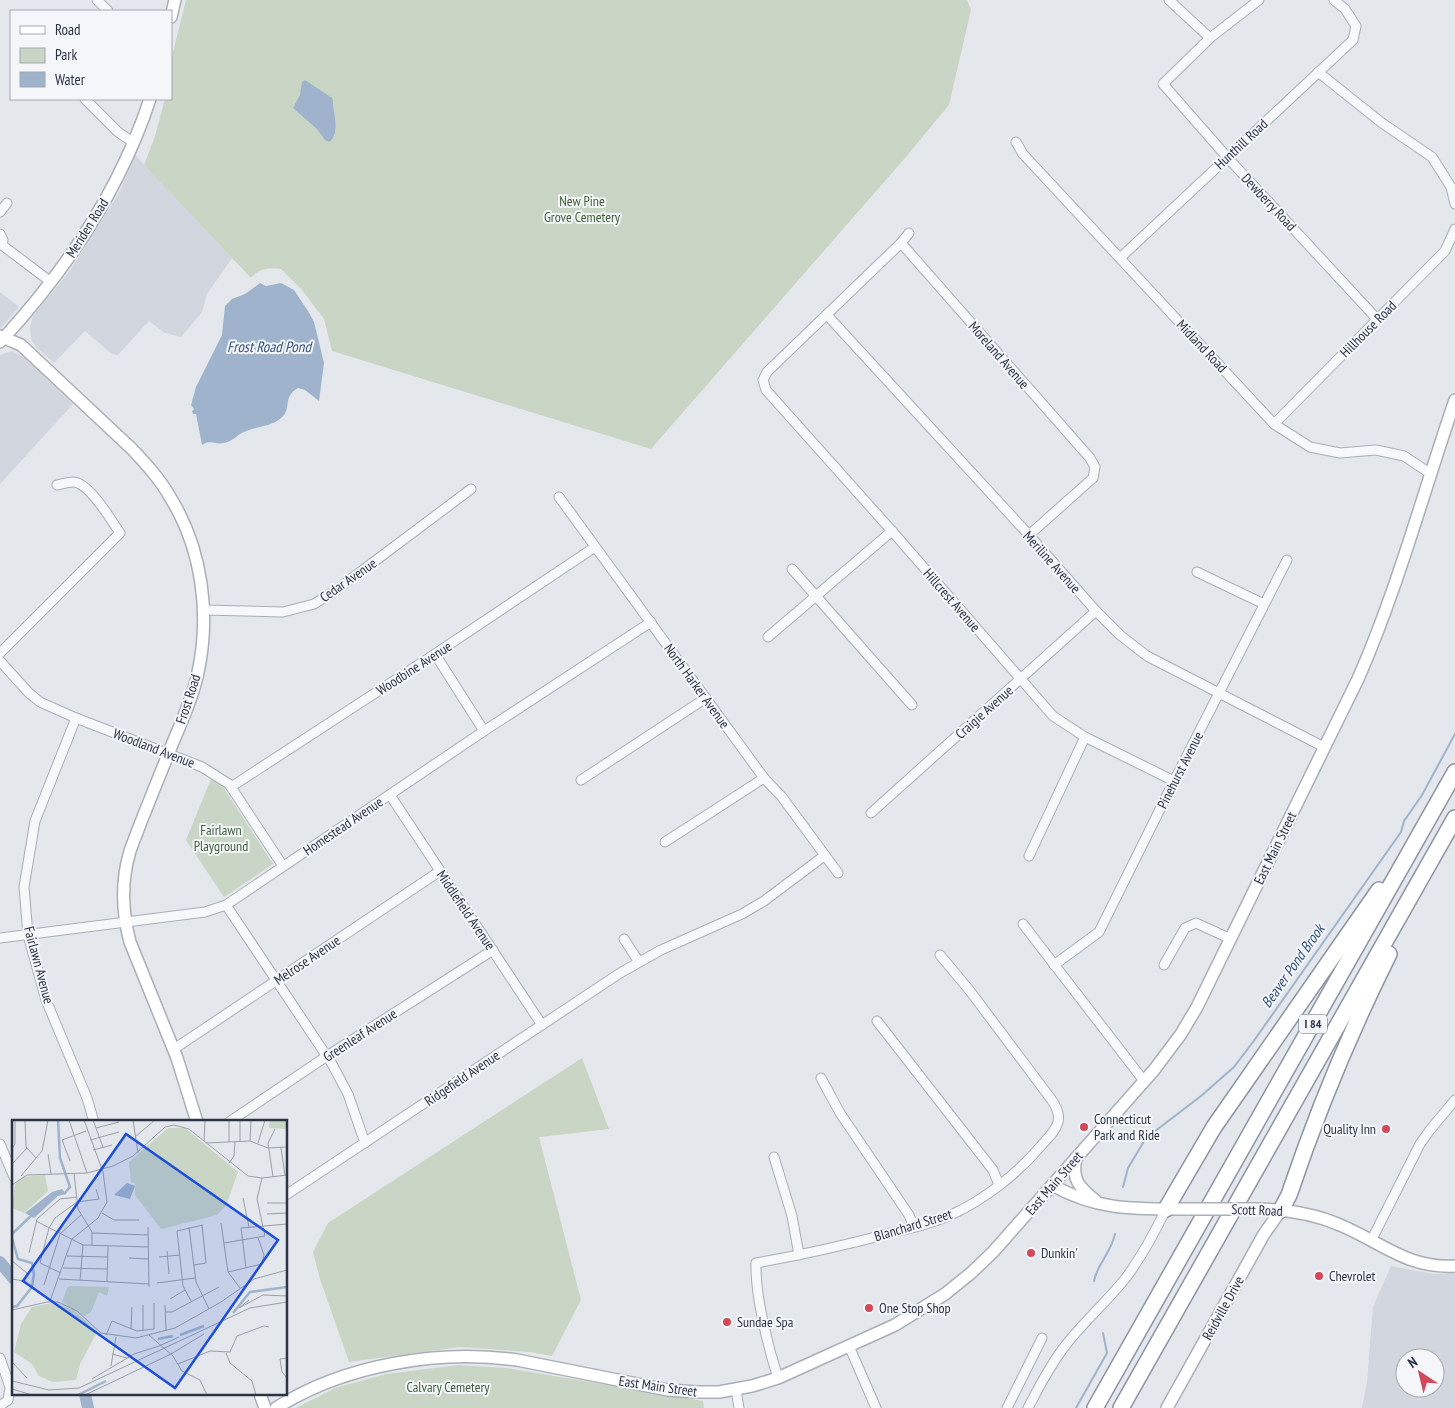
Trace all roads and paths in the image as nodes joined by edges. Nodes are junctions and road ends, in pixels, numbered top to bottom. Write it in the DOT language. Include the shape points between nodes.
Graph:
graph roads {
  1 [pos="97,0"];
  2 [pos="175,0"];
  3 [pos="1169,0"];
  4 [pos="1259,0"];
  5 [pos="1334,0"];
  6 [pos="107,10"];
  7 [pos="172,13"];
  8 [pos="1210,38"];
  9 [pos="1318,72"];
  10 [pos="87,100"];
  11 [pos="150,100"];
  12 [pos="1016,142"];
  13 [pos="134,143"];
  14 [pos="1227,157"];
  15 [pos="7,203"];
  16 [pos="1455,204"];
  17 [pos="0,212"];
  18 [pos="1455,229"];
  19 [pos="909,233"];
  20 [pos="0,234"];
  21 [pos="901,243"];
  22 [pos="1120,258"];
  23 [pos="51,282"];
  24 [pos="827,315"];
  25 [pos="1376,319"];
  26 [pos="1,339"];
  27 [pos="1455,400"];
  28 [pos="1274,424"];
  29 [pos="1431,474"];
  30 [pos="57,485"];
  31 [pos="471,489"];
  32 [pos="559,497"];
  33 [pos="892,531"];
  34 [pos="1029,535"];
  35 [pos="595,547"];
  36 [pos="1287,560"];
  37 [pos="792,569"];
  38 [pos="1197,572"];
  39 [pos="816,594"];
  40 [pos="1264,604"];
  41 [pos="203,610"];
  42 [pos="1096,611"];
  43 [pos="651,622"];
  44 [pos="768,637"];
  45 [pos="0,653"];
  46 [pos="435,654"];
  47 [pos="0,661"];
  48 [pos="1020,680"];
  49 [pos="1219,694"];
  50 [pos="706,698"];
  51 [pos="912,704"];
  52 [pos="76,718"];
  53 [pos="484,730"];
  54 [pos="1085,737"];
  55 [pos="1324,748"];
  56 [pos="169,753"];
  57 [pos="1455,772"];
  58 [pos="764,778"];
  59 [pos="581,780"];
  60 [pos="1174,781"];
  61 [pos="231,786"];
  62 [pos="390,795"];
  63 [pos="871,813"];
  64 [pos="1455,818"];
  65 [pos="665,842"];
  66 [pos="824,856"];
  67 [pos="1029,856"];
  68 [pos="283,866"];
  69 [pos="1399,871"];
  70 [pos="440,872"];
  71 [pos="838,873"];
  72 [pos="1419,882"];
  73 [pos="226,905"];
  74 [pos="126,922"];
  75 [pos="1023,924"];
  76 [pos="28,935"];
  77 [pos="0,938"];
  78 [pos="624,939"];
  79 [pos="1231,939"];
  80 [pos="493,950"];
  81 [pos="940,955"];
  82 [pos="639,962"];
  83 [pos="1054,964"];
  84 [pos="1164,965"];
  85 [pos="277,980"];
  86 [pos="877,1021"];
  87 [pos="542,1025"];
  88 [pos="174,1049"];
  89 [pos="327,1056"];
  90 [pos="821,1078"];
  91 [pos="1144,1081"];
  92 [pos="1455,1100"];
  93 [pos="93,1120"];
  94 [pos="196,1120"];
  95 [pos="232,1120"];
  96 [pos="365,1143"];
  97 [pos="0,1144"];
  98 [pos="774,1158"];
  99 [pos="1076,1158"];
  100 [pos="12,1172"];
  101 [pos="999,1184"];
  102 [pos="1052,1185"];
  103 [pos="288,1194"];
  104 [pos="1100,1204"];
  105 [pos="1166,1209"];
  106 [pos="1281,1210"];
  107 [pos="914,1227"];
  108 [pos="1371,1241"];
  109 [pos="799,1254"];
  110 [pos="1455,1266"];
  111 [pos="1042,1338"];
  112 [pos="849,1346"];
  113 [pos="0,1358"];
  114 [pos="778,1378"];
  115 [pos="736,1390"];
  116 [pos="261,1396"];
  117 [pos="0,1406"];
  118 [pos="265,1408"];
  119 [pos="276,1408"];
  120 [pos="739,1408"];
  121 [pos="876,1408"];
  122 [pos="1008,1408"];
  123 [pos="1028,1408"];
  124 [pos="1095,1408"];
  125 [pos="1121,1408"];
  126 [pos="1167,1408"];
  1 -- 6 [label="street"];
  2 -- 7 [label="main road"];
  3 -- 8 [label="street"];
  4 -- 8 [label="street"];
  5 -- 9 [label="street, Hunthill Road" via="1345,9 1356,26 1353,40"];
  8 -- 14 [label="street, Dewberry Road" via="1164,84"];
  9 -- 14 [label="street, Hunthill Road"];
  9 -- 16 [label="street" via="1382,123 1432,157 1451,187"];
  10 -- 13 [label="street" via="118,132"];
  11 -- 13 [label="main road, Meriden Road"];
  12 -- 22 [label="street, Midland Road" via="1023,154"];
  13 -- 23 [label="main road, Meriden Road" via="98,211"];
  14 -- 22 [label="street, Hunthill Road"];
  14 -- 25 [label="street, Dewberry Road"];
  15 -- 17 [label="street"];
  18 -- 25 [label="street, Hillhouse Road" via="1445,251"];
  19 -- 21 [label="street"];
  20 -- 23 [label="street" via="2,244"];
  21 -- 24 [label="street"];
  21 -- 34 [label="street, Moreland Avenue" via="1095,467 1093,478"];
  22 -- 28 [label="street, Midland Road"];
  23 -- 26 [label="main road, Meriden Road"];
  24 -- 33 [label="street, Hillcrest Avenue" via="767,372 763,380 766,390"];
  24 -- 34 [label="street, Meriline Avenue"];
  25 -- 28 [label="street, Hillhouse Road"];
  26 -- 41 [label="main road, Frost Road" via="21,345 132,449 162,483 183,520 195,552"];
  27 -- 29 [label="main road, East Main Street"];
  28 -- 29 [label="street, Midland Road" via="1310,447 1340,453 1376,450 1404,456"];
  29 -- 55 [label="main road, East Main Street" via="1373,644"];
  30 -- 45 [label="street" via="74,482 85,487 120,533"];
  31 -- 41 [label="street, Cedar Avenue" via="314,604 283,612"];
  32 -- 35 [label="street, North Harker Avenue"];
  33 -- 39 [label="street"];
  33 -- 48 [label="street, Hillcrest Avenue"];
  34 -- 42 [label="street, Meriline Avenue"];
  35 -- 43 [label="street, North Harker Avenue"];
  35 -- 46 [label="street, Woodbine Avenue"];
  36 -- 40 [label="street, Pinehurst Avenue"];
  37 -- 39 [label="street"];
  38 -- 40 [label="street"];
  39 -- 44 [label="street"];
  39 -- 51 [label="street"];
  40 -- 49 [label="street, Pinehurst Avenue"];
  41 -- 56 [label="main road, Frost Road" via="203,643 197,678"];
  42 -- 48 [label="street, Craigie Avenue"];
  42 -- 49 [label="street, Meriline Avenue" via="1120,636 1147,656"];
  43 -- 50 [label="street, North Harker Avenue"];
  43 -- 53 [label="street, Homestead Avenue"];
  46 -- 53 [label="street"];
  46 -- 61 [label="street, Woodbine Avenue"];
  47 -- 52 [label="street, Woodland Avenue" via="40,702"];
  48 -- 54 [label="street, Hillcrest Avenue" via="1053,716"];
  48 -- 63 [label="street, Craigie Avenue"];
  49 -- 55 [label="street, Meriline Avenue"];
  49 -- 60 [label="street, Pinehurst Avenue"];
  50 -- 58 [label="street, North Harker Avenue"];
  50 -- 59 [label="street"];
  52 -- 56 [label="street, Woodland Avenue"];
  52 -- 76 [label="street, Fairlawn Avenue" via="35,821 24,887"];
  53 -- 62 [label="street, Homestead Avenue"];
  54 -- 60 [label="street, Hillcrest Avenue"];
  54 -- 67 [label="street"];
  55 -- 79 [label="main road, East Main Street"];
  56 -- 61 [label="street, Woodland Avenue" via="202,767"];
  56 -- 74 [label="main road, Frost Road" via="127,862"];
  57 -- 69 [label="highway, I 84"];
  58 -- 65 [label="street"];
  58 -- 66 [label="street, North Harker Avenue" via="782,797"];
  60 -- 83 [label="street, Pinehurst Avenue" via="1099,932"];
  61 -- 68 [label="street, Woodland Avenue"];
  62 -- 68 [label="street, Homestead Avenue"];
  62 -- 70 [label="street, Middlefield Avenue"];
  64 -- 72 [label="highway, I 84"];
  66 -- 71 [label="street, North Harker Avenue"];
  66 -- 82 [label="street, Ridgefield Avenue" via="742,914"];
  68 -- 73 [label="street, Homestead Avenue"];
  69 -- 105 [label="highway" via="1376,894 1236,1095"];
  69 -- 124 [label="highway, I 84"];
  70 -- 80 [label="street, Middlefield Avenue"];
  70 -- 85 [label="street, Melrose Avenue"];
  72 -- 106 [label="highway" via="1416,903 1350,1036"];
  72 -- 125 [label="highway, I 84"];
  73 -- 74 [label="street, Homestead Avenue" via="205,912"];
  73 -- 85 [label="street"];
  74 -- 76 [label="street, Homestead Avenue"];
  74 -- 88 [label="main road, Frost Road" via="134,953"];
  75 -- 83 [label="street"];
  76 -- 77 [label="street, Homestead Avenue"];
  76 -- 93 [label="street, Fairlawn Avenue" via="46,1000"];
  78 -- 82 [label="street"];
  79 -- 84 [label="street" via="1196,923 1190,925 1185,928"];
  79 -- 91 [label="main road, East Main Street" via="1181,1034"];
  80 -- 87 [label="street, Middlefield Avenue"];
  80 -- 89 [label="street, Greenleaf Avenue"];
  81 -- 101 [label="street, Blanchard Street" via="1051,1098 1059,1114 1056,1127 1045,1142 1025,1164"];
  82 -- 87 [label="street, Ridgefield Avenue"];
  83 -- 91 [label="street"];
  85 -- 88 [label="street, Melrose Avenue"];
  85 -- 89 [label="street"];
  86 -- 101 [label="street" via="994,1170"];
  87 -- 96 [label="street, Ridgefield Avenue"];
  88 -- 94 [label="main road, Frost Road"];
  89 -- 95 [label="street, Greenleaf Avenue"];
  89 -- 96 [label="street" via="348,1094"];
  90 -- 107 [label="street"];
  91 -- 99 [label="main road, East Main Street"];
  92 -- 108 [label="street" via="1411,1159"];
  96 -- 103 [label="street, Ridgefield Avenue"];
  97 -- 100 [label="street"];
  98 -- 109 [label="street" via="792,1216"];
  99 -- 102 [label="main road, East Main Street"];
  99 -- 104 [label="main road" via="1075,1179"];
  101 -- 107 [label="street, Blanchard Street" via="955,1213"];
  102 -- 104 [label="main road, Scott Road" via="1076,1198"];
  102 -- 112 [label="main road, East Main Street" via="993,1252 958,1284 915,1314"];
  104 -- 105 [label="main road, Scott Road"];
  105 -- 106 [label="main road, Scott Road, bridge"];
  105 -- 123 [label="street" via="1134,1266 1064,1346"];
  106 -- 108 [label="main road, Scott Road" via="1327,1220"];
  106 -- 126 [label="main road, Reidville Drive" via="1264,1234"];
  107 -- 109 [label="street, Blanchard Street"];
  108 -- 110 [label="main road, Scott Road" via="1416,1262 1430,1266"];
  109 -- 114 [label="street, Blanchard Street" via="756,1263 756,1283"];
  111 -- 122 [label="street"];
  112 -- 114 [label="main road, East Main Street"];
  112 -- 121 [label="street"];
  113 -- 117 [label="street" via="10,1388 8,1400"];
  114 -- 115 [label="main road, East Main Street"];
  115 -- 119 [label="main road, East Main Street" via="679,1391 517,1360 456,1357 354,1372 315,1387"];
  115 -- 120 [label="street"];
  116 -- 118 [label="main road"];
}
